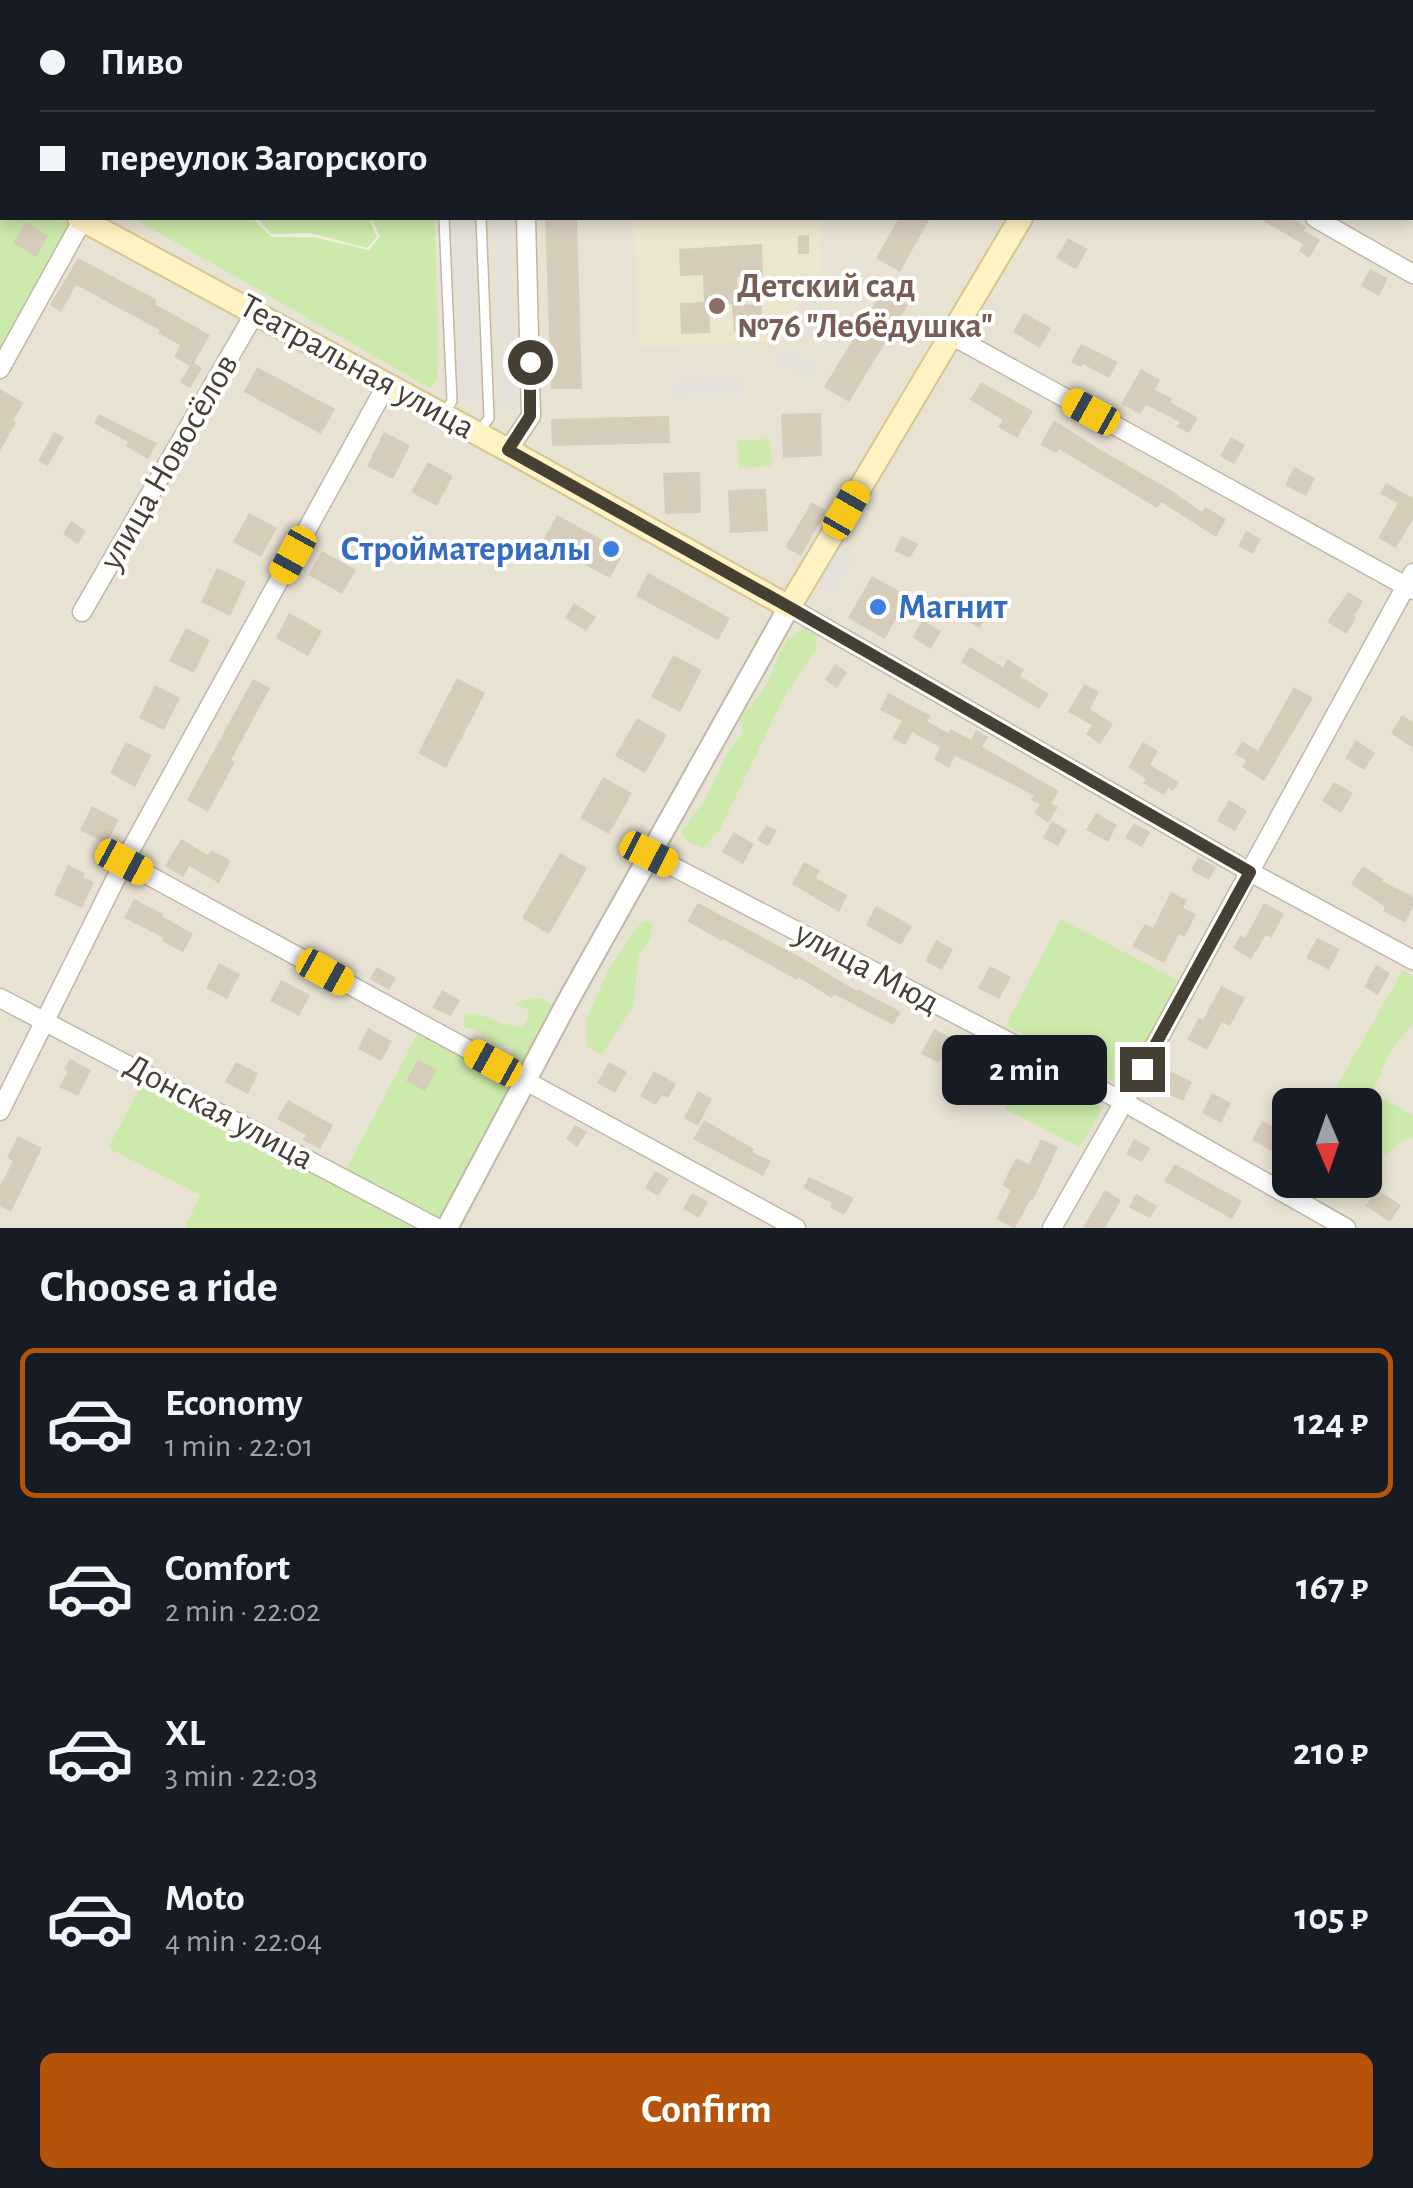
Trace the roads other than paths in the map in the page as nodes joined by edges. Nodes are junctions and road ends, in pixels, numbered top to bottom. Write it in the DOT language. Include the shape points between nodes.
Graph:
graph roads {
  1 [pos="80,220"];
  2 [pos="85,220"];
  3 [pos="444,220"];
  4 [pos="481,220"];
  5 [pos="526,220"];
  6 [pos="1020,220"];
  7 [pos="1318,220"];
  8 [pos="1413,274"];
  9 [pos="256,312"];
  10 [pos="951,334"];
  11 [pos="0,369"];
  12 [pos="386,384"];
  13 [pos="443,415"];
  14 [pos="478,434"];
  15 [pos="508,450"];
  16 [pos="1411,583"];
  17 [pos="789,607"];
  18 [pos="82,612"];
  19 [pos="649,854"];
  20 [pos="124,862"];
  21 [pos="1250,872"];
  22 [pos="1413,960"];
  23 [pos="0,998"];
  24 [pos="45,1020"];
  25 [pos="526,1082"];
  26 [pos="1124,1102"];
  27 [pos="0,1110"];
  28 [pos="436,1228"];
  29 [pos="447,1228"];
  30 [pos="796,1228"];
  31 [pos="1052,1228"];
  32 [pos="1346,1228"];
  1 -- 11 [label="street"];
  2 -- 9 [label="main road, Театральная улица"];
  3 -- 13 [label="lane" via="452,401"];
  4 -- 14 [label="lane" via="489,418"];
  5 -- 15 [label="street" via="530,416"];
  6 -- 10 [label="main road"];
  7 -- 8 [label="street"];
  9 -- 12 [label="main road, Театральная улица"];
  9 -- 18 [label="street, улица Новосёлов"];
  10 -- 16 [label="street"];
  10 -- 17 [label="main road"];
  12 -- 13 [label="main road, Театральная улица"];
  12 -- 20 [label="street"];
  13 -- 14 [label="main road, Театральная улица"];
  14 -- 15 [label="main road, Театральная улица"];
  15 -- 17 [label="main road, Театральная улица"];
  16 -- 21 [label="street"];
  17 -- 19 [label="street"];
  17 -- 21 [label="street, Театральная улица"];
  19 -- 25 [label="street"];
  19 -- 26 [label="street, улица Мюд"];
  20 -- 24 [label="street"];
  20 -- 25 [label="street"];
  21 -- 22 [label="street, Театральная улица"];
  21 -- 26 [label="street"];
  23 -- 24 [label="street, Донская улица"];
  24 -- 27 [label="street"];
  24 -- 28 [label="street, Донская улица"];
  25 -- 29 [label="street"];
  25 -- 30 [label="street"];
  26 -- 31 [label="street"];
  26 -- 32 [label="street, улица Мюд"];
}
